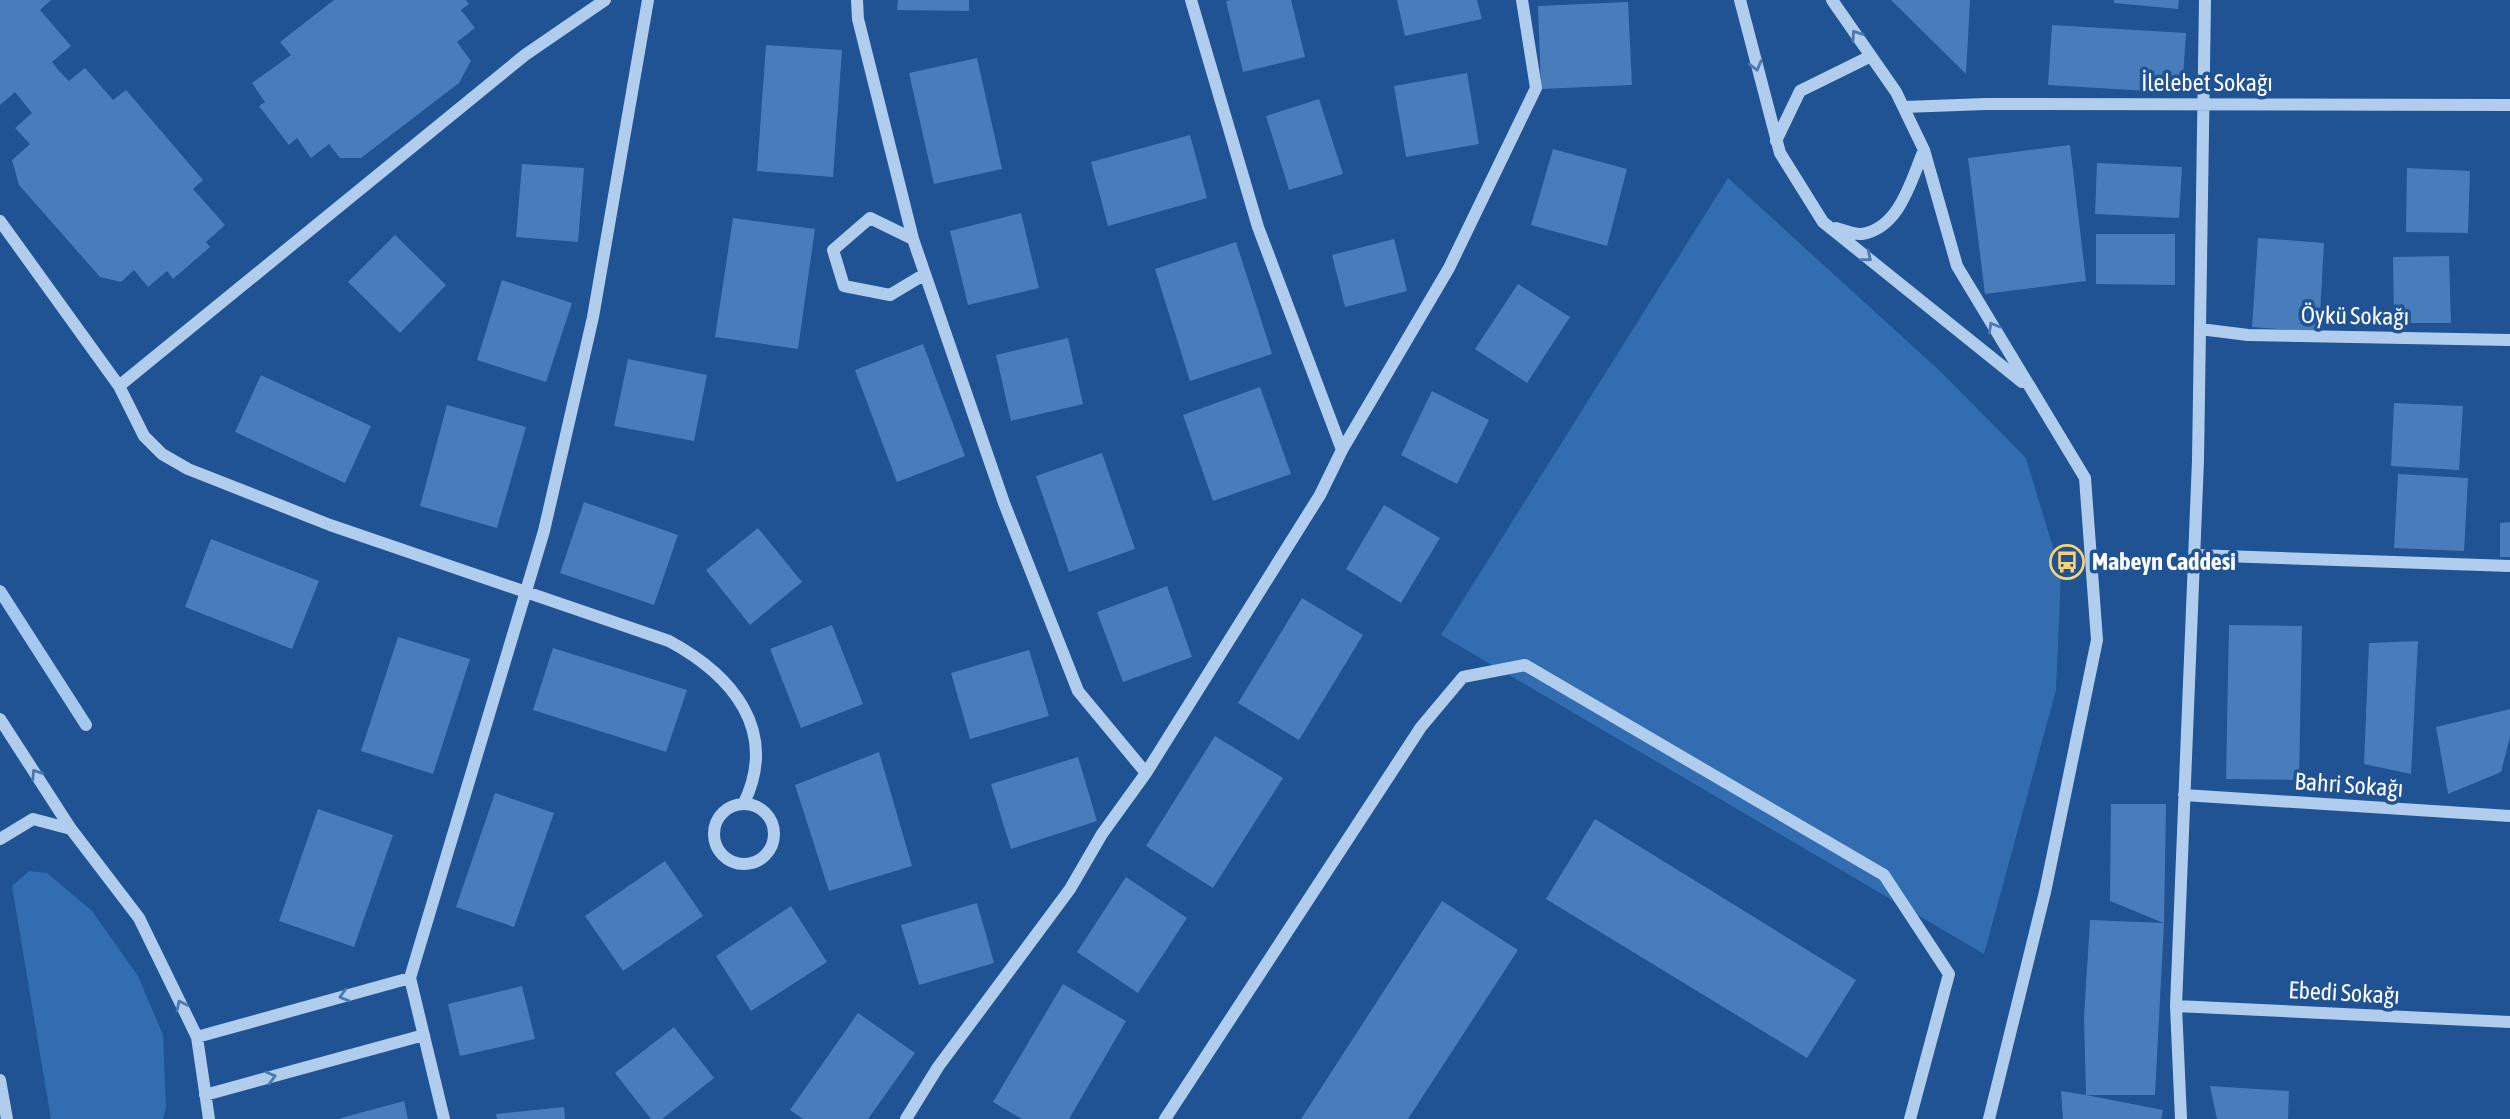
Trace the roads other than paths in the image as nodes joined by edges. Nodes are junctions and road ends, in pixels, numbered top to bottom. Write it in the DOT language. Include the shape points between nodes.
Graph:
graph roads {
  1 [pos="605,0"];
  2 [pos="648,0"];
  3 [pos="857,0"];
  4 [pos="1191,0"];
  5 [pos="1522,0"];
  6 [pos="1740,0"];
  7 [pos="1832,0"];
  8 [pos="2205,0"];
  9 [pos="1871,56"];
  10 [pos="2204,104"];
  11 [pos="2510,105"];
  12 [pos="1904,107"];
  13 [pos="1776,141"];
  14 [pos="1924,150"];
  15 [pos="0,221"];
  16 [pos="1829,226"];
  17 [pos="913,239"];
  18 [pos="925,274"];
  19 [pos="2200,329"];
  20 [pos="2510,340"];
  21 [pos="120,386"];
  22 [pos="2028,386"];
  23 [pos="1342,450"];
  24 [pos="2194,555"];
  25 [pos="2510,566"];
  26 [pos="525,591"];
  27 [pos="0,719"];
  28 [pos="1146,773"];
  29 [pos="2184,795"];
  30 [pos="744,803"];
  31 [pos="2510,816"];
  32 [pos="71,829"];
  33 [pos="0,839"];
  34 [pos="410,978"];
  35 [pos="2176,1006"];
  36 [pos="2510,1022"];
  37 [pos="424,1035"];
  38 [pos="197,1037"];
  39 [pos="0,1080"];
  40 [pos="205,1095"];
  41 [pos="208,1118"];
  42 [pos="7,1119"];
  43 [pos="444,1119"];
  44 [pos="906,1119"];
  45 [pos="1165,1119"];
  46 [pos="1910,1119"];
  47 [pos="1989,1119"];
  48 [pos="2181,1119"];
  1 -- 21 [label="street" via="525,55"];
  2 -- 26 [label="street" via="593,317 544,531"];
  3 -- 17 [label="street"];
  4 -- 23 [label="street" via="1258,228"];
  5 -- 23 [label="street" via="1536,88 1449,268"];
  6 -- 13 [label="street, one-way"];
  9 -- 7 [label="street, one-way"];
  8 -- 10 [label="street"];
  9 -- 12 [label="street"];
  9 -- 13 [label="street" via="1800,91"];
  10 -- 11 [label="street, İlelebet Sokağı"];
  10 -- 12 [label="street, İlelebet Sokağı"];
  10 -- 19 [label="street"];
  12 -- 14 [label="street"];
  13 -- 16 [label="street"];
  14 -- 16 [label="street" via="1900,206 1884,226 1860,235"];
  22 -- 14 [label="street, one-way" via="1957,266"];
  15 -- 21 [label="street"];
  16 -- 22 [label="street, one-way"];
  17 -- 18 [label="street"];
  17 -- 18 [label="street" via="870,218 834,250 844,286 890,295"];
  18 -- 28 [label="street" via="1004,503 1078,691"];
  19 -- 20 [label="street, Öykü Sokağı" via="2248,335"];
  19 -- 24 [label="street"];
  21 -- 26 [label="street" via="144,436 162,454 188,469"];
  22 -- 47 [label="street" via="2085,478 2097,640 2045,892"];
  23 -- 28 [label="street" via="1320,495"];
  24 -- 25 [label="street"];
  24 -- 29 [label="street"];
  26 -- 30 [label="street" via="669,641 697,656 722,678 741,702 754,731 756,769"];
  26 -- 34 [label="street"];
  32 -- 27 [label="street, one-way"];
  28 -- 44 [label="street" via="1070,889 938,1067"];
  29 -- 31 [label="street, Bahri Sokağı"];
  29 -- 35 [label="street"];
  30 -- 30 [label="street" via="723,813 714,834 723,856 745,864 766,855 775,834 766,812"];
  32 -- 33 [label="street" via="33,819"];
  38 -- 32 [label="street, one-way" via="139,918"];
  34 -- 37 [label="street"];
  34 -- 38 [label="street, one-way"];
  35 -- 36 [label="street, Ebedi Sokağı"];
  35 -- 48 [label="street"];
  40 -- 37 [label="street, one-way"];
  37 -- 43 [label="street"];
  38 -- 40 [label="street"];
  39 -- 42 [label="street"];
  40 -- 41 [label="street"];
  45 -- 46 [label="street" via="1420,727 1463,677 1525,665 1884,875 1949,974"];
}
